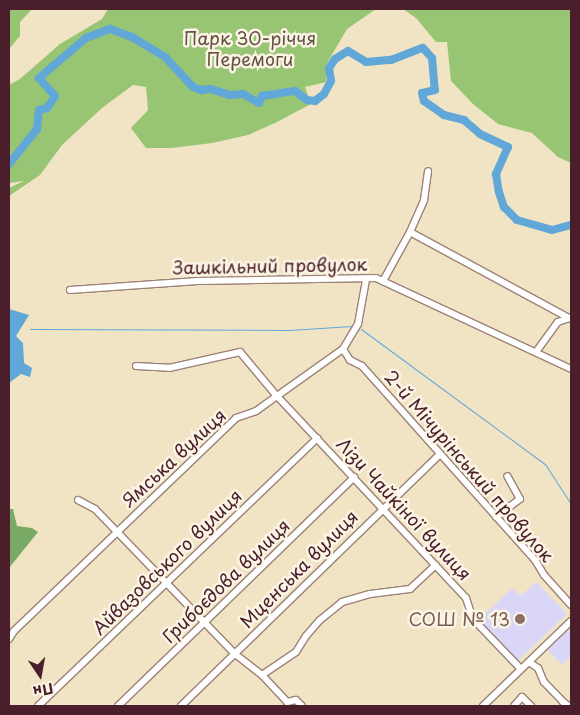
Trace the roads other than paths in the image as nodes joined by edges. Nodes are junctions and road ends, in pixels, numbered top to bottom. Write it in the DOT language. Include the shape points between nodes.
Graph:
graph roads {
  1 [pos="428,171"];
  2 [pos="410,232"];
  3 [pos="366,280"];
  4 [pos="383,280"];
  5 [pos="70,290"];
  6 [pos="570,318"];
  7 [pos="343,349"];
  8 [pos="536,352"];
  9 [pos="136,366"];
  10 [pos="571,369"];
  11 [pos="276,395"];
  12 [pos="317,438"];
  13 [pos="439,455"];
  14 [pos="507,476"];
  15 [pos="354,477"];
  16 [pos="78,500"];
  17 [pos="383,507"];
  18 [pos="496,518"];
  19 [pos="117,532"];
  20 [pos="436,565"];
  21 [pos="166,584"];
  22 [pos="571,605"];
  23 [pos="571,621"];
  24 [pos="204,624"];
  25 [pos="9,639"];
  26 [pos="235,654"];
  27 [pos="529,662"];
  28 [pos="521,669"];
  29 [pos="262,674"];
  30 [pos="296,700"];
  31 [pos="38,706"];
  32 [pos="118,706"];
  33 [pos="180,706"];
  34 [pos="285,706"];
  35 [pos="302,706"];
  36 [pos="483,706"];
  37 [pos="514,706"];
  38 [pos="531,706"];
  39 [pos="569,706"];
  1 -- 2 [label="street" via="424,200"];
  2 -- 4 [label="street"];
  2 -- 6 [label="street"];
  3 -- 4 [label="street, Зашкільний провулок"];
  3 -- 5 [label="street, Зашкільний провулок" via="198,281"];
  3 -- 7 [label="street, Ямська вулиця" via="358,324"];
  4 -- 8 [label="street, Зашкільний провулок"];
  6 -- 8 [label="street" via="558,322"];
  7 -- 11 [label="street, Ямська вулиця"];
  7 -- 13 [label="street, 2-й Мічурінський провулок" via="350,360 362,366"];
  8 -- 10 [label="street, Зашкільний провулок"];
  9 -- 11 [label="street, Лізи Чайкіної вулиця" via="169,368 240,352"];
  11 -- 12 [label="street, Лізи Чайкіної вулиця"];
  11 -- 19 [label="street, Ямська вулиця" via="256,411 236,418"];
  12 -- 15 [label="street, Лізи Чайкіної вулиця"];
  12 -- 21 [label="street, Айвазовського вулиця"];
  13 -- 17 [label="street, Мценська вулиця"];
  13 -- 18 [label="street, 2-й Мічурінський провулок"];
  14 -- 18 [label="street" via="520,499"];
  15 -- 17 [label="street, Лізи Чайкіної вулиця"];
  15 -- 24 [label="street, Грибоєдова вулиця"];
  16 -- 19 [label="street" via="95,509"];
  17 -- 20 [label="street, Лізи Чайкіної вулиця"];
  17 -- 26 [label="street, Мценська вулиця"];
  18 -- 22 [label="street, 2-й Мічурінський провулок"];
  19 -- 21 [label="street"];
  19 -- 25 [label="street, Ямська вулиця"];
  20 -- 28 [label="street, Лізи Чайкіної вулиця" via="466,598 473,619"];
  20 -- 29 [label="street" via="410,589 370,594 342,602 320,620 296,652"];
  21 -- 24 [label="street"];
  21 -- 31 [label="street, Айвазовського вулиця"];
  23 -- 27 [label="street"];
  24 -- 26 [label="street"];
  24 -- 32 [label="street, Грибоєдова вулиця"];
  26 -- 29 [label="street"];
  26 -- 33 [label="street, Мценська вулиця"];
  27 -- 28 [label="street"];
  27 -- 39 [label="street" via="538,668 544,682"];
  28 -- 36 [label="street"];
  29 -- 30 [label="street" via="287,702"];
  30 -- 34 [label="street"];
  30 -- 35 [label="street"];
  37 -- 38 [label="street" via="522,697"];
}
